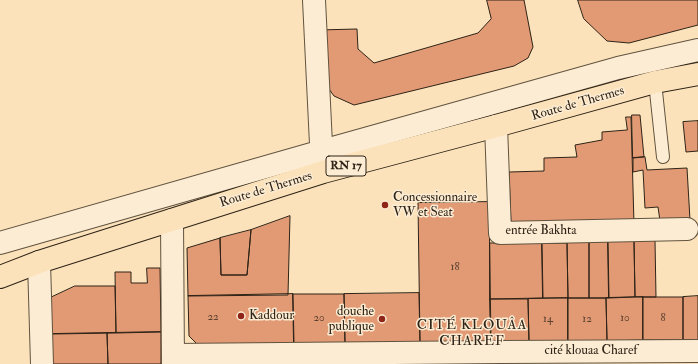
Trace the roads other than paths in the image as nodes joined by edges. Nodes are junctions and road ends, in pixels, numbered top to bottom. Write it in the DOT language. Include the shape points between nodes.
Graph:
graph roads {
  1 [pos="314,0"];
  2 [pos="698,50"];
  3 [pos="698,74"];
  4 [pos="655,82"];
  5 [pos="496,126"];
  6 [pos="663,157"];
  7 [pos="322,162"];
  8 [pos="172,220"];
  9 [pos="688,229"];
  10 [pos="0,243"];
  11 [pos="39,262"];
  12 [pos="0,277"];
  13 [pos="698,351"];
  14 [pos="173,359"];
  15 [pos="42,364"];
  1 -- 7 [label="street"];
  2 -- 7 [label="street" via="618,68"];
  3 -- 4 [label="main road, Route de Thermes / RN 17"];
  4 -- 5 [label="main road, Route de Thermes / RN 17"];
  4 -- 6 [label="lane"];
  5 -- 7 [label="main road, Route de Thermes / RN 17"];
  5 -- 9 [label="street, entrée Bakhta" via="500,233"];
  7 -- 8 [label="main road, Route de Thermes / RN 17"];
  7 -- 10 [label="street"];
  8 -- 11 [label="main road, Route de Thermes / RN 17"];
  8 -- 14 [label="street"];
  11 -- 12 [label="main road, Route de Thermes / RN 17"];
  11 -- 15 [label="street"];
  13 -- 14 [label="street, cité klouaa Charef" via="485,352"];
}
